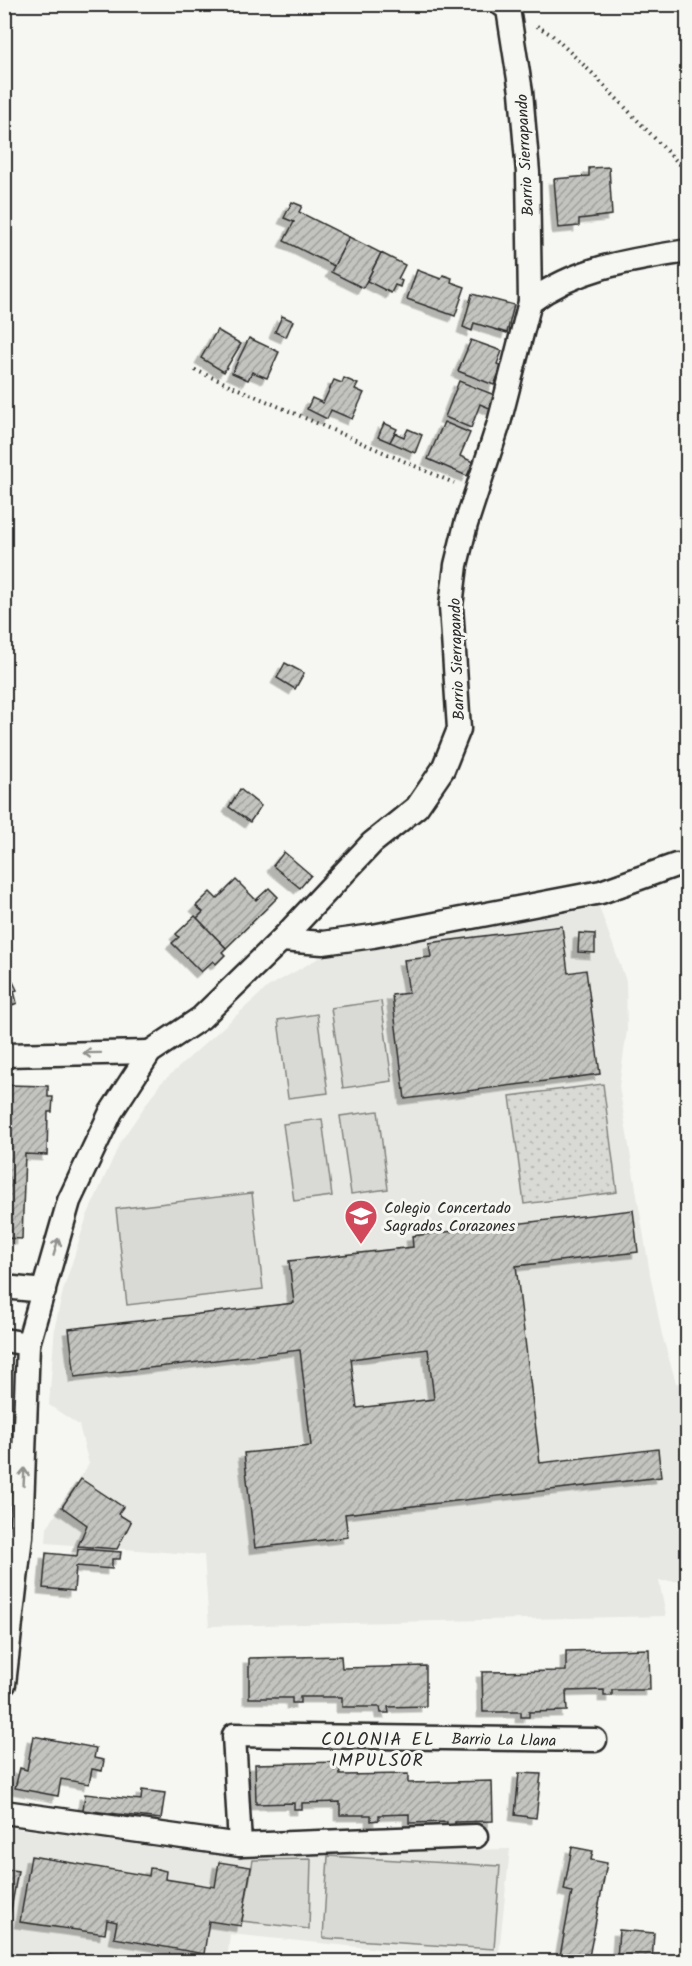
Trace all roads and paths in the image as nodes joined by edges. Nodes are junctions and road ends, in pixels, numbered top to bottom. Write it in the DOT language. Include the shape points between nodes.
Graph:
graph roads {
  1 [pos="505,7"];
  2 [pos="687,173"];
  3 [pos="687,251"];
  4 [pos="530,302"];
  5 [pos="195,370"];
  6 [pos="476,493"];
  7 [pos="676,865"];
  8 [pos="281,940"];
  9 [pos="150,1052"];
  10 [pos="4,1055"];
  11 [pos="4,1287"];
  12 [pos="44,1291"];
  13 [pos="4,1340"];
  14 [pos="28,1344"];
  15 [pos="4,1684"];
  16 [pos="595,1740"];
  17 [pos="4,1812"];
  18 [pos="476,1836"];
  19 [pos="240,1845"];
  1 -- 2 [label="path" via="552,35"];
  1 -- 4 [label="street, Barrio Sierrapando" via="521,92 528,173"];
  3 -- 4 [label="street" via="601,266 555,284"];
  4 -- 6 [label="street, Barrio Sierrapando" via="499,423"];
  5 -- 6 [label="path"];
  6 -- 8 [label="street, Barrio Sierrapando" via="451,606 459,729 443,769 417,807 372,843"];
  7 -- 8 [label="street" via="601,892 372,936 323,943"];
  8 -- 9 [label="street, Barrio Sierrapando" via="201,1018"];
  9 -- 10 [label="street, one-way"];
  12 -- 9 [label="street, Barrio Sierrapando, one-way" via="69,1201 111,1112"];
  11 -- 12 [label="street"];
  12 -- 14 [label="street, Barrio Sierrapando"];
  13 -- 14 [label="street"];
  15 -- 14 [label="street, Barrio Sierrapando, one-way" via="21,1536"];
  16 -- 19 [label="street, Barrio La Llana" via="234,1735"];
  17 -- 19 [label="street"];
  18 -- 19 [label="street"];
}
